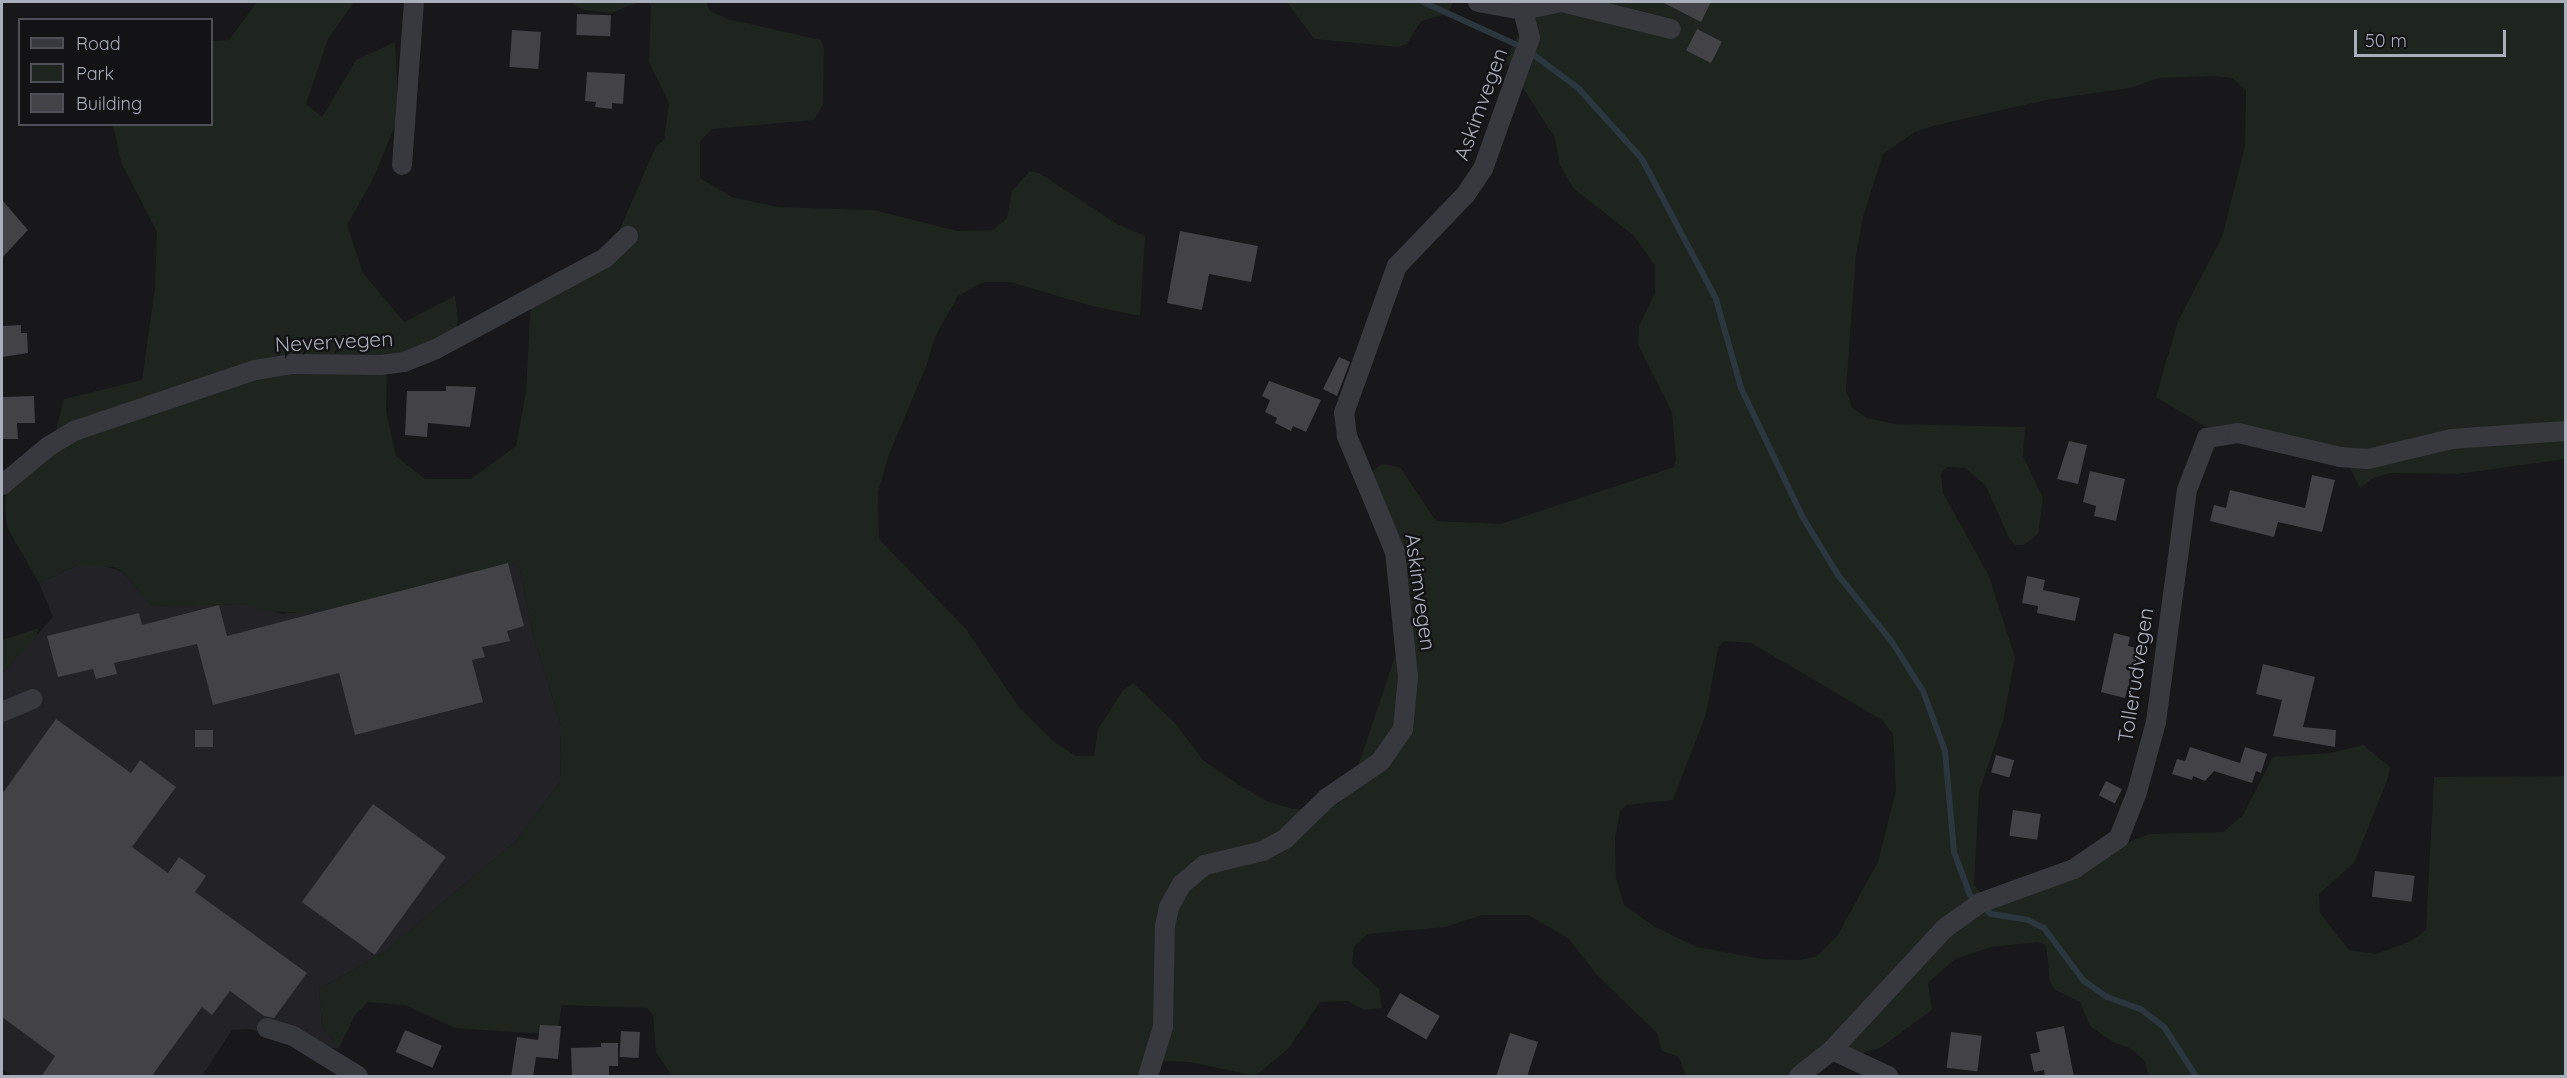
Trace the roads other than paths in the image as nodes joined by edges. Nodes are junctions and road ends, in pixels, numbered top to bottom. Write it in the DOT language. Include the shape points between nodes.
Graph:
graph roads {
  1 [pos="414,2"];
  2 [pos="1478,2"];
  3 [pos="1562,2"];
  4 [pos="1523,10"];
  5 [pos="1671,29"];
  6 [pos="402,165"];
  7 [pos="628,236"];
  8 [pos="2565,430"];
  9 [pos="2,485"];
  10 [pos="32,699"];
  11 [pos="2,712"];
  12 [pos="267,1028"];
  13 [pos="1832,1050"];
  14 [pos="358,1077"];
  15 [pos="1148,1077"];
  16 [pos="1799,1077"];
  17 [pos="1888,1077"];
  1 -- 6 [label="street"];
  2 -- 4 [label="street"];
  3 -- 4 [label="street"];
  3 -- 5 [label="street"];
  4 -- 15 [label="street, Askimvegen" via="1530,38 1483,169 1466,194 1397,266 1344,413 1347,436 1395,552 1408,678 1403,729 1380,762 1327,798 1285,839 1263,851 1205,865 1182,884 1169,907 1165,927 1159,1042"];
  7 -- 9 [label="street, Nevervegen" via="595,264 436,349 404,362 292,364 255,370 74,431"];
  8 -- 13 [label="street, Tollerudvegen" via="2451,439 2368,459 2340,457 2238,433 2207,438 2187,490 2156,722 2138,792 2119,838 2074,869 1980,903 1945,928"];
  10 -- 11 [label="street"];
  12 -- 14 [label="street" via="293,1036"];
  13 -- 16 [label="street, Tollerudvegen"];
  13 -- 17 [label="street"];
}
